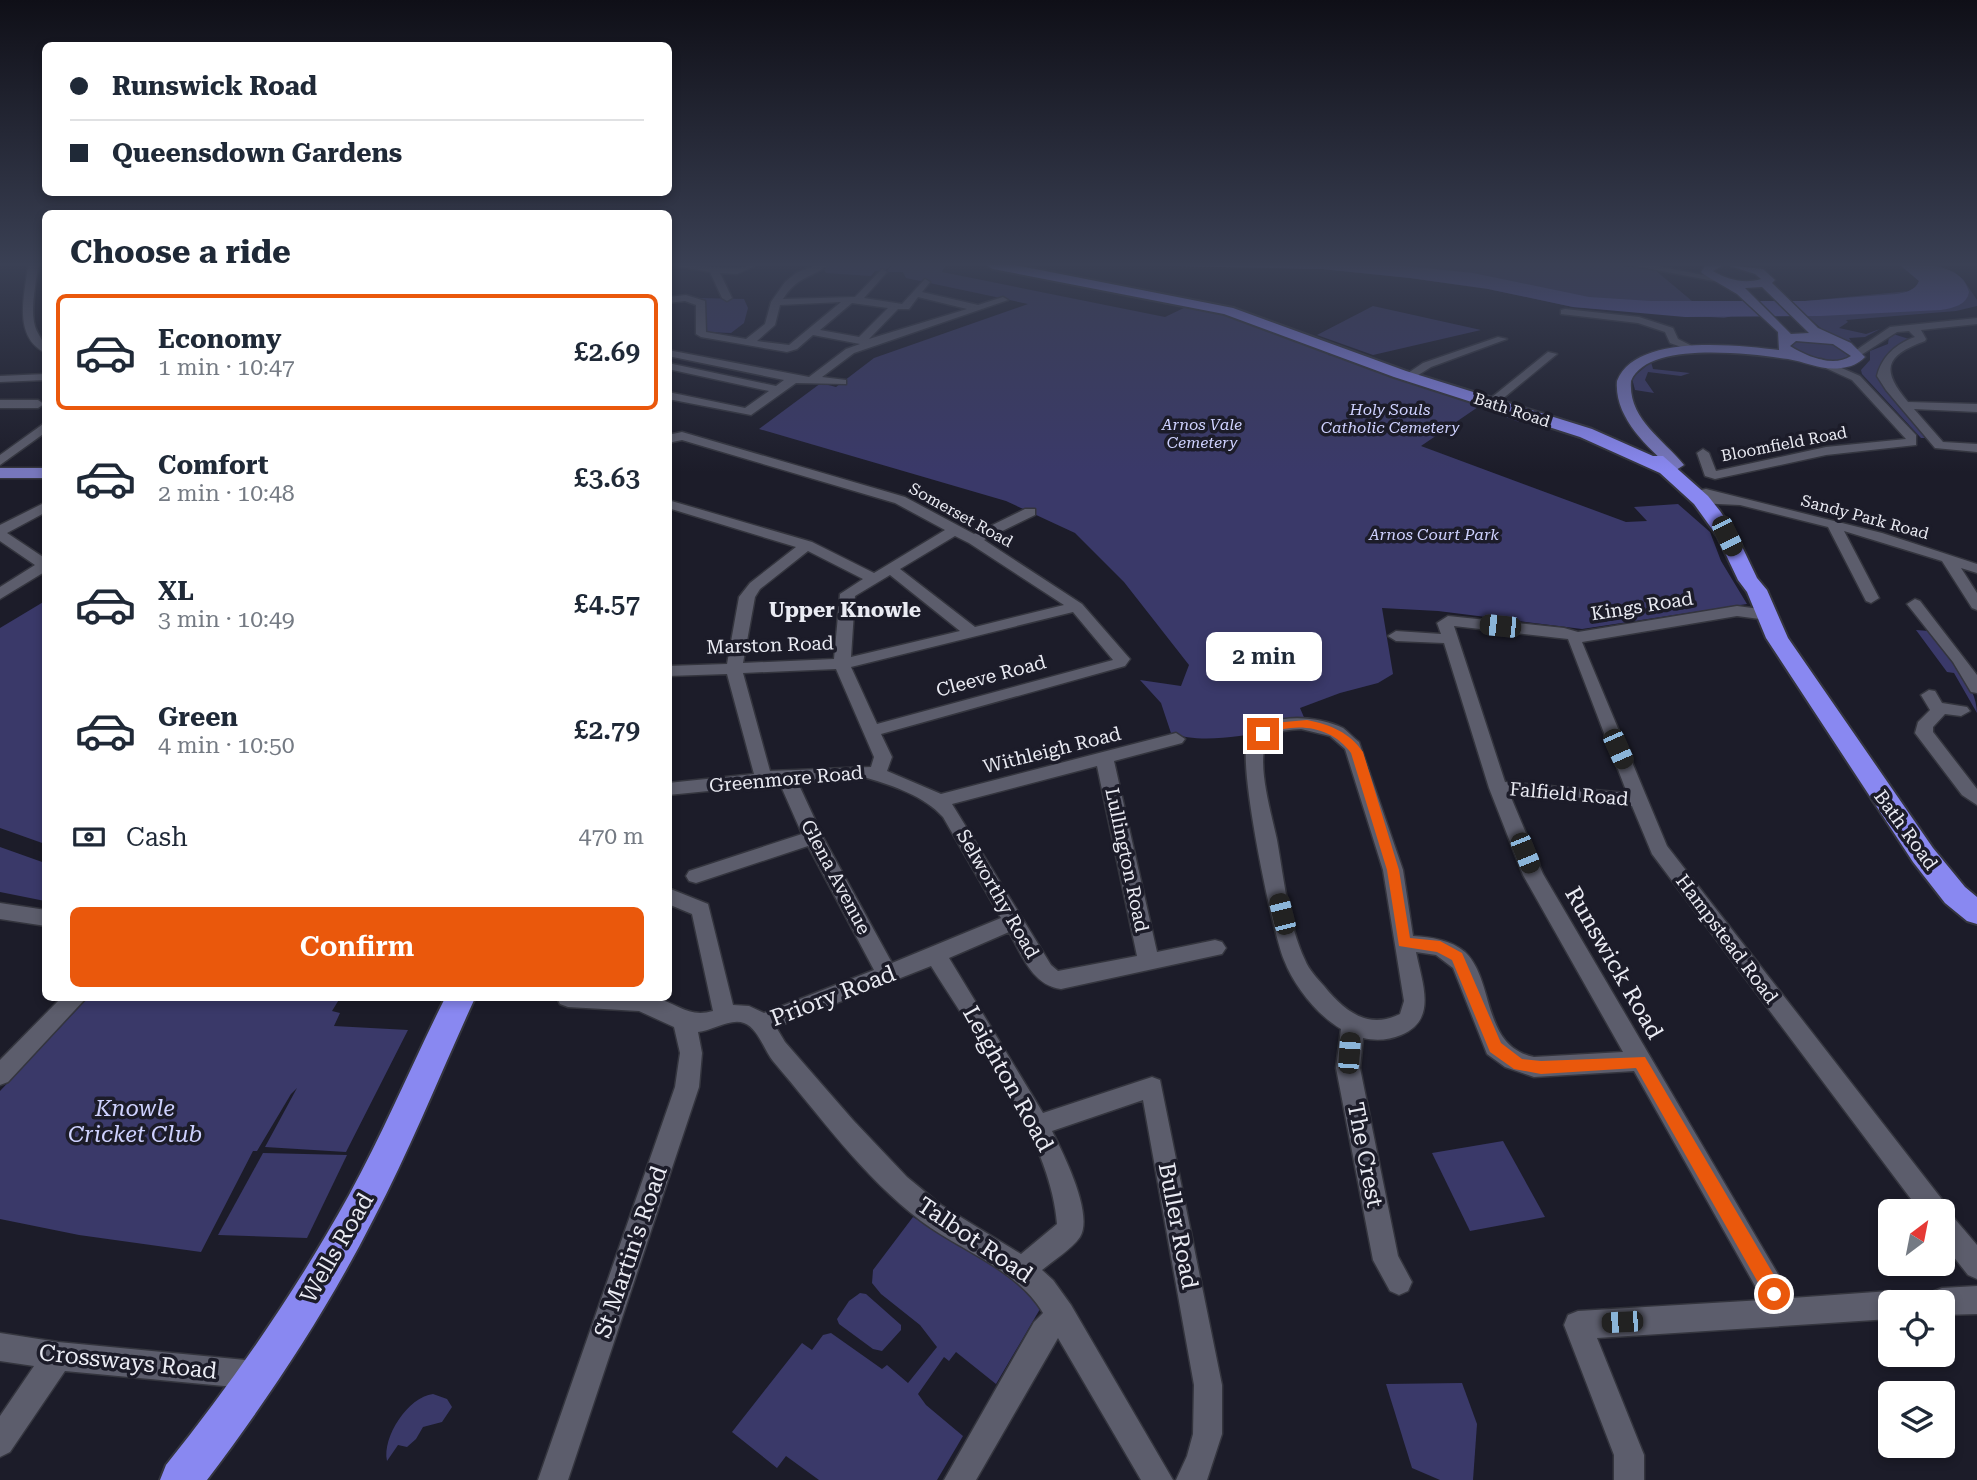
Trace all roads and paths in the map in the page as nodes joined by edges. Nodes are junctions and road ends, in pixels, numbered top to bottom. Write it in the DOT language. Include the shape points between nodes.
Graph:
graph roads {
  1 [pos="31,334"];
  2 [pos="701,334"];
  3 [pos="759,334"];
  4 [pos="809,334"];
  5 [pos="825,334"];
  6 [pos="873,334"];
  7 [pos="890,334"];
  8 [pos="1289,334"];
  9 [pos="1671,334"];
  10 [pos="1777,334"];
  11 [pos="1785,334"];
  12 [pos="1821,334"];
  13 [pos="1887,334"];
  14 [pos="1907,334"];
  15 [pos="1919,334"];
  16 [pos="1502,339"];
  17 [pos="868,341"];
  18 [pos="1784,341"];
  19 [pos="1832,341"];
  20 [pos="1914,341"];
  21 [pos="749,342"];
  22 [pos="1675,346"];
  23 [pos="1749,346"];
  24 [pos="42,347"];
  25 [pos="672,354"];
  26 [pos="1552,354"];
  27 [pos="1859,354"];
  28 [pos="1803,358"];
  29 [pos="1821,362"];
  30 [pos="672,367"];
  31 [pos="42,377"];
  32 [pos="1408,377"];
  33 [pos="791,378"];
  34 [pos="814,378"];
  35 [pos="1857,378"];
  36 [pos="0,379"];
  37 [pos="842,382"];
  38 [pos="778,390"];
  39 [pos="672,396"];
  40 [pos="1491,403"];
  41 [pos="0,404"];
  42 [pos="1904,405"];
  43 [pos="31,406"];
  44 [pos="1977,408"];
  45 [pos="42,429"];
  46 [pos="1586,433"];
  47 [pos="672,438"];
  48 [pos="1977,448"];
  49 [pos="1649,451"];
  50 [pos="1703,453"];
  51 [pos="0,461"];
  52 [pos="0,473"];
  53 [pos="42,473"];
  54 [pos="1707,498"];
  55 [pos="672,505"];
  56 [pos="42,508"];
  57 [pos="1030,512"];
  58 [pos="1834,524"];
  59 [pos="955,530"];
  60 [pos="0,533"];
  61 [pos="974,540"];
  62 [pos="807,545"];
  63 [pos="1947,558"];
  64 [pos="42,564"];
  65 [pos="42,566"];
  66 [pos="1977,569"];
  67 [pos="879,574"];
  68 [pos="0,594"];
  69 [pos="1871,598"];
  70 [pos="1915,604"];
  71 [pos="1977,606"];
  72 [pos="1077,607"];
  73 [pos="1765,618"];
  74 [pos="1449,630"];
  75 [pos="972,632"];
  76 [pos="1396,636"];
  77 [pos="1578,638"];
  78 [pos="1122,661"];
  79 [pos="842,664"];
  80 [pos="734,668"];
  81 [pos="672,671"];
  82 [pos="1977,688"];
  83 [pos="1961,710"];
  84 [pos="871,731"];
  85 [pos="1175,739"];
  86 [pos="1104,758"];
  87 [pos="878,773"];
  88 [pos="765,777"];
  89 [pos="787,778"];
  90 [pos="1498,788"];
  91 [pos="672,789"];
  92 [pos="1977,799"];
  93 [pos="1639,800"];
  94 [pos="939,801"];
  95 [pos="813,836"];
  96 [pos="696,877"];
  97 [pos="1955,895"];
  98 [pos="672,897"];
  99 [pos="0,911"];
  100 [pos="1977,913"];
  101 [pos="42,917"];
  102 [pos="1014,921"];
  103 [pos="1977,932"];
  104 [pos="1404,943"];
  105 [pos="1215,948"];
  106 [pos="936,955"];
  107 [pos="1149,963"];
  108 [pos="887,974"];
  109 [pos="72,1001"];
  110 [pos="459,1001"];
  111 [pos="620,1001"];
  112 [pos="725,1016"];
  113 [pos="684,1022"];
  114 [pos="760,1024"];
  115 [pos="1353,1025"];
  116 [pos="1640,1061"];
  117 [pos="0,1075"];
  118 [pos="1038,1125"];
  119 [pos="1926,1199"];
  120 [pos="1955,1238"];
  121 [pos="1977,1266"];
  122 [pos="1023,1269"];
  123 [pos="1399,1282"];
  124 [pos="1977,1300"];
  125 [pos="1955,1301"];
  126 [pos="1878,1306"];
  127 [pos="1785,1311"];
  128 [pos="1061,1315"];
  129 [pos="0,1347"];
  130 [pos="58,1356"];
  131 [pos="257,1375"];
  132 [pos="0,1442"];
  133 [pos="181,1480"];
  134 [pos="553,1480"];
  135 [pos="959,1480"];
  136 [pos="1158,1480"];
  137 [pos="1191,1480"];
  138 [pos="1629,1480"];
  1 -- 24 [label="street"];
  2 -- 21 [label="street"];
  3 -- 21 [label="street"];
  4 -- 21 [label="street" via="791,348"];
  5 -- 17 [label="street"];
  6 -- 17 [label="street"];
  7 -- 17 [label="street"];
  8 -- 32 [label="highway, Bath Road"];
  9 -- 22 [label="street"];
  10 -- 23 [label="main road" via="1775,339"];
  11 -- 18 [label="main road"];
  12 -- 19 [label="main road"];
  13 -- 27 [label="street"];
  14 -- 20 [label="street"];
  15 -- 20 [label="street" via="1921,340"];
  16 -- 32 [label="street" via="1427,365"];
  17 -- 34 [label="street"];
  18 -- 19 [label="main road" via="1802,337"];
  18 -- 23 [label="main road"];
  18 -- 28 [label="main road" via="1791,353"];
  19 -- 27 [label="main road"];
  20 -- 42 [label="street" via="1888,360 1883,376"];
  22 -- 23 [label="main road"];
  22 -- 28 [label="main road" via="1760,350"];
  22 -- 49 [label="main road" via="1634,357 1612,376 1611,397"];
  25 -- 33 [label="street"];
  26 -- 40 [label="street"];
  27 -- 29 [label="main road"];
  27 -- 35 [label="street"];
  28 -- 29 [label="main road"];
  29 -- 35 [label="street"];
  30 -- 38 [label="street"];
  31 -- 36 [label="street"];
  32 -- 40 [label="highway, Bath Road"];
  33 -- 34 [label="street"];
  33 -- 38 [label="street"];
  34 -- 37 [label="street"];
  35 -- 50 [label="street, Bloomfield Road" via="1912,438 1910,443 1826,451 1715,475"];
  38 -- 39 [label="street" via="747,412"];
  40 -- 46 [label="highway, Bath Road"];
  41 -- 43 [label="street"];
  42 -- 44 [label="street"];
  42 -- 48 [label="street" via="1939,445"];
  45 -- 51 [label="street"];
  46 -- 49 [label="highway, Bath Road"];
  46 -- 49 [label="highway, Bath Road"];
  47 -- 59 [label="street, Somerset Road" via="682,436 896,499"];
  49 -- 54 [label="highway, Bath Road"];
  52 -- 53 [label="main road"];
  54 -- 58 [label="street, Sandy Park Road" via="1744,501"];
  54 -- 73 [label="highway, Bath Road" via="1748,580 1744,586"];
  55 -- 62 [label="street"];
  56 -- 60 [label="street"];
  57 -- 61 [label="street"];
  58 -- 63 [label="street, Sandy Park Road"];
  58 -- 69 [label="street"];
  59 -- 61 [label="street, Somerset Road"];
  59 -- 67 [label="street"];
  60 -- 64 [label="street"];
  61 -- 72 [label="street, Somerset Road"];
  62 -- 67 [label="street"];
  62 -- 80 [label="street" via="750,592"];
  63 -- 66 [label="street, Sandy Park Road"];
  63 -- 71 [label="street"];
  65 -- 68 [label="street"];
  67 -- 75 [label="street" via="898,573"];
  67 -- 79 [label="street" via="848,594"];
  70 -- 82 [label="street"];
  72 -- 75 [label="street, Marston Road"];
  72 -- 78 [label="street, Somerset Road"];
  73 -- 77 [label="street, Kings Road" via="1737,611"];
  73 -- 97 [label="highway, Bath Road" via="1886,803"];
  74 -- 76 [label="street, Kings Road"];
  74 -- 77 [label="street, Kings Road" via="1564,633"];
  74 -- 90 [label="street, Runswick Road"];
  75 -- 79 [label="street, Marston Road"];
  77 -- 93 [label="street, Hampstead Road" via="1574,641 1590,685"];
  78 -- 84 [label="street, Cleeve Road"];
  79 -- 80 [label="street, Marston Road"];
  79 -- 84 [label="street"];
  80 -- 81 [label="street, Marston Road"];
  80 -- 88 [label="street"];
  83 -- 92 [label="street" via="1934,702 1939,713 1924,726 1924,733"];
  84 -- 87 [label="street" via="883,757"];
  85 -- 86 [label="street, Withleigh Road"];
  86 -- 94 [label="street, Withleigh Road"];
  86 -- 107 [label="street, Lullington Road"];
  87 -- 89 [label="street, Greenmore Road"];
  87 -- 94 [label="street, Greenmore Road"];
  88 -- 89 [label="street, Greenmore Road"];
  88 -- 91 [label="street, Greenmore Road"];
  89 -- 95 [label="street, Glena Avenue"];
  90 -- 93 [label="street, Falfield Road"];
  90 -- 116 [label="street, Runswick Road" via="1534,875"];
  93 -- 119 [label="street, Hampstead Road" via="1659,849"];
  94 -- 102 [label="street, Selworthy Road"];
  95 -- 96 [label="street"];
  95 -- 108 [label="street, Glena Avenue"];
  97 -- 100 [label="highway, Bath Road"];
  97 -- 103 [label="highway, Bath Road" via="1958,908"];
  98 -- 112 [label="street" via="701,909"];
  99 -- 101 [label="street"];
  102 -- 106 [label="street, Priory Road"];
  102 -- 107 [label="street, Selworthy Road" via="1043,971 1053,979"];
  104 -- 115 [label="street" via="1415,1001 1410,1020 1382,1031"];
  104 -- 115 [label="street" via="1393,870 1357,752 1347,739 1324,727 1301,723 1269,729 1256,744 1258,792 1294,961 1327,1007"];
  104 -- 116 [label="street" via="1440,947 1457,957 1495,1047 1519,1065"];
  105 -- 107 [label="street"];
  106 -- 108 [label="street, Priory Road"];
  106 -- 118 [label="street, Leighton Road"];
  108 -- 114 [label="street, Priory Road"];
  109 -- 117 [label="street"];
  110 -- 131 [label="highway, Wells Road" via="356,1217"];
  111 -- 113 [label="street" via="656,1006"];
  112 -- 113 [label="street, Priory Road"];
  112 -- 114 [label="street, Priory Road" via="749,1015"];
  113 -- 134 [label="street, St Martin's Road" via="691,1053 687,1087"];
  114 -- 122 [label="street, Talbot Road" via="895,1183 919,1204"];
  115 -- 123 [label="street, The Crest" via="1348,1068 1386,1261"];
  116 -- 127 [label="street, Runswick Road"];
  118 -- 122 [label="street, Leighton Road" via="1062,1181 1071,1221 1062,1237"];
  118 -- 137 [label="street, Buller Road" via="1152,1087 1208,1385 1210,1421 1204,1454"];
  120 -- 121 [label="street"];
  122 -- 128 [label="street, Talbot Road"];
  124 -- 125 [label="street"];
  126 -- 127 [label="street"];
  127 -- 138 [label="street" via="1578,1325 1629,1455"];
  128 -- 135 [label="street" via="1044,1332"];
  128 -- 136 [label="street, Talbot Road"];
  129 -- 130 [label="street, Crossways Road"];
  130 -- 131 [label="street, Crossways Road"];
  130 -- 132 [label="street"];
  131 -- 133 [label="highway, Wells Road"];
}
